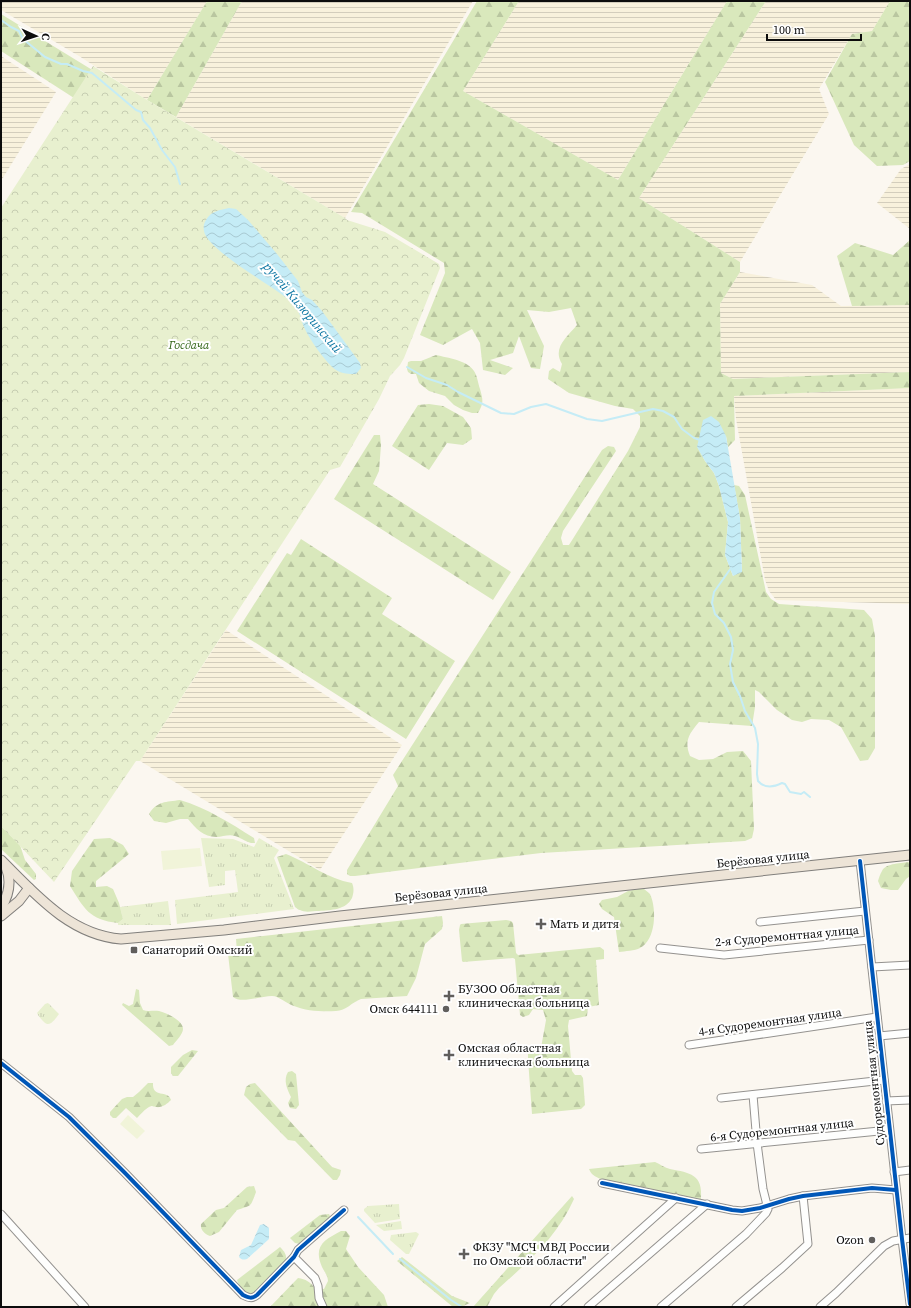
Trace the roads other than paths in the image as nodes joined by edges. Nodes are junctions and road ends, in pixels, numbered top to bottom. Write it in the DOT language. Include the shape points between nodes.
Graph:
graph roads {
  1 [pos="910,855"];
  2 [pos="860,861"];
  3 [pos="2,862"];
  4 [pos="29,888"];
  5 [pos="1,909"];
  6 [pos="865,910"];
  7 [pos="1,916"];
  8 [pos="760,922"];
  9 [pos="869,940"];
  10 [pos="660,948"];
  11 [pos="910,965"];
  12 [pos="872,967"];
  13 [pos="877,1017"];
  14 [pos="910,1033"];
  15 [pos="879,1036"];
  16 [pos="689,1044"];
  17 [pos="1,1063"];
  18 [pos="884,1080"];
  19 [pos="753,1095"];
  20 [pos="721,1098"];
  21 [pos="910,1100"];
  22 [pos="886,1101"];
  23 [pos="890,1130"];
  24 [pos="757,1143"];
  25 [pos="701,1149"];
  26 [pos="910,1170"];
  27 [pos="894,1172"];
  28 [pos="602,1183"];
  29 [pos="896,1190"];
  30 [pos="803,1196"];
  31 [pos="676,1198"];
  32 [pos="707,1204"];
  33 [pos="768,1206"];
  34 [pos="344,1210"];
  35 [pos="1,1214"];
  36 [pos="910,1238"];
  37 [pos="902,1239"];
  38 [pos="294,1257"];
  39 [pos="910,1304"];
  40 [pos="84,1307"];
  41 [pos="323,1307"];
  42 [pos="554,1307"];
  43 [pos="588,1307"];
  44 [pos="661,1307"];
  45 [pos="736,1307"];
  46 [pos="820,1307"];
  1 -- 2 [label="main road, Берёзовая улица"];
  2 -- 4 [label="main road, Берёзовая улица" via="125,939 102,936 70,922 52,910"];
  2 -- 6 [label="street, Судоремонтная улица"];
  3 -- 4 [label="main road, Берёзовая улица"];
  3 -- 5 [label="main road" via="10,884"];
  4 -- 5 [label="main road"];
  4 -- 7 [label="main road" via="19,901"];
  6 -- 8 [label="street"];
  6 -- 9 [label="street, Судоремонтная улица"];
  9 -- 10 [label="street, 2-я Судоремонтная улица" via="724,955"];
  9 -- 12 [label="street, Судоремонтная улица"];
  11 -- 12 [label="street"];
  12 -- 13 [label="street, Судоремонтная улица"];
  13 -- 15 [label="street, Судоремонтная улица"];
  13 -- 16 [label="street, 4-я Судоремонтная улица"];
  14 -- 15 [label="street"];
  15 -- 18 [label="street, Судоремонтная улица"];
  17 -- 38 [label="street" via="69,1118 243,1295 253,1298"];
  18 -- 19 [label="street"];
  18 -- 22 [label="street, Судоремонтная улица"];
  19 -- 20 [label="street"];
  19 -- 24 [label="street"];
  21 -- 22 [label="street"];
  22 -- 23 [label="street, Судоремонтная улица"];
  23 -- 24 [label="street, 6-я Судоремонтная улица"];
  23 -- 27 [label="street, Судоремонтная улица"];
  24 -- 25 [label="street, 6-я Судоремонтная улица"];
  24 -- 33 [label="street" via="763,1189"];
  26 -- 27 [label="street"];
  27 -- 29 [label="street, Судоремонтная улица"];
  28 -- 31 [label="street"];
  29 -- 30 [label="street" via="872,1188"];
  29 -- 37 [label="street, Судоремонтная улица"];
  30 -- 33 [label="street"];
  30 -- 45 [label="street" via="808,1244"];
  31 -- 32 [label="street"];
  31 -- 42 [label="street"];
  32 -- 33 [label="street" via="742,1211"];
  32 -- 43 [label="street"];
  33 -- 44 [label="street" via="766,1213 746,1234"];
  34 -- 38 [label="street" via="298,1250"];
  35 -- 40 [label="street"];
  36 -- 37 [label="street"];
  37 -- 39 [label="street, Судоремонтная улица"];
  37 -- 46 [label="street" via="884,1246"];
  38 -- 41 [label="street" via="315,1278"];
}
